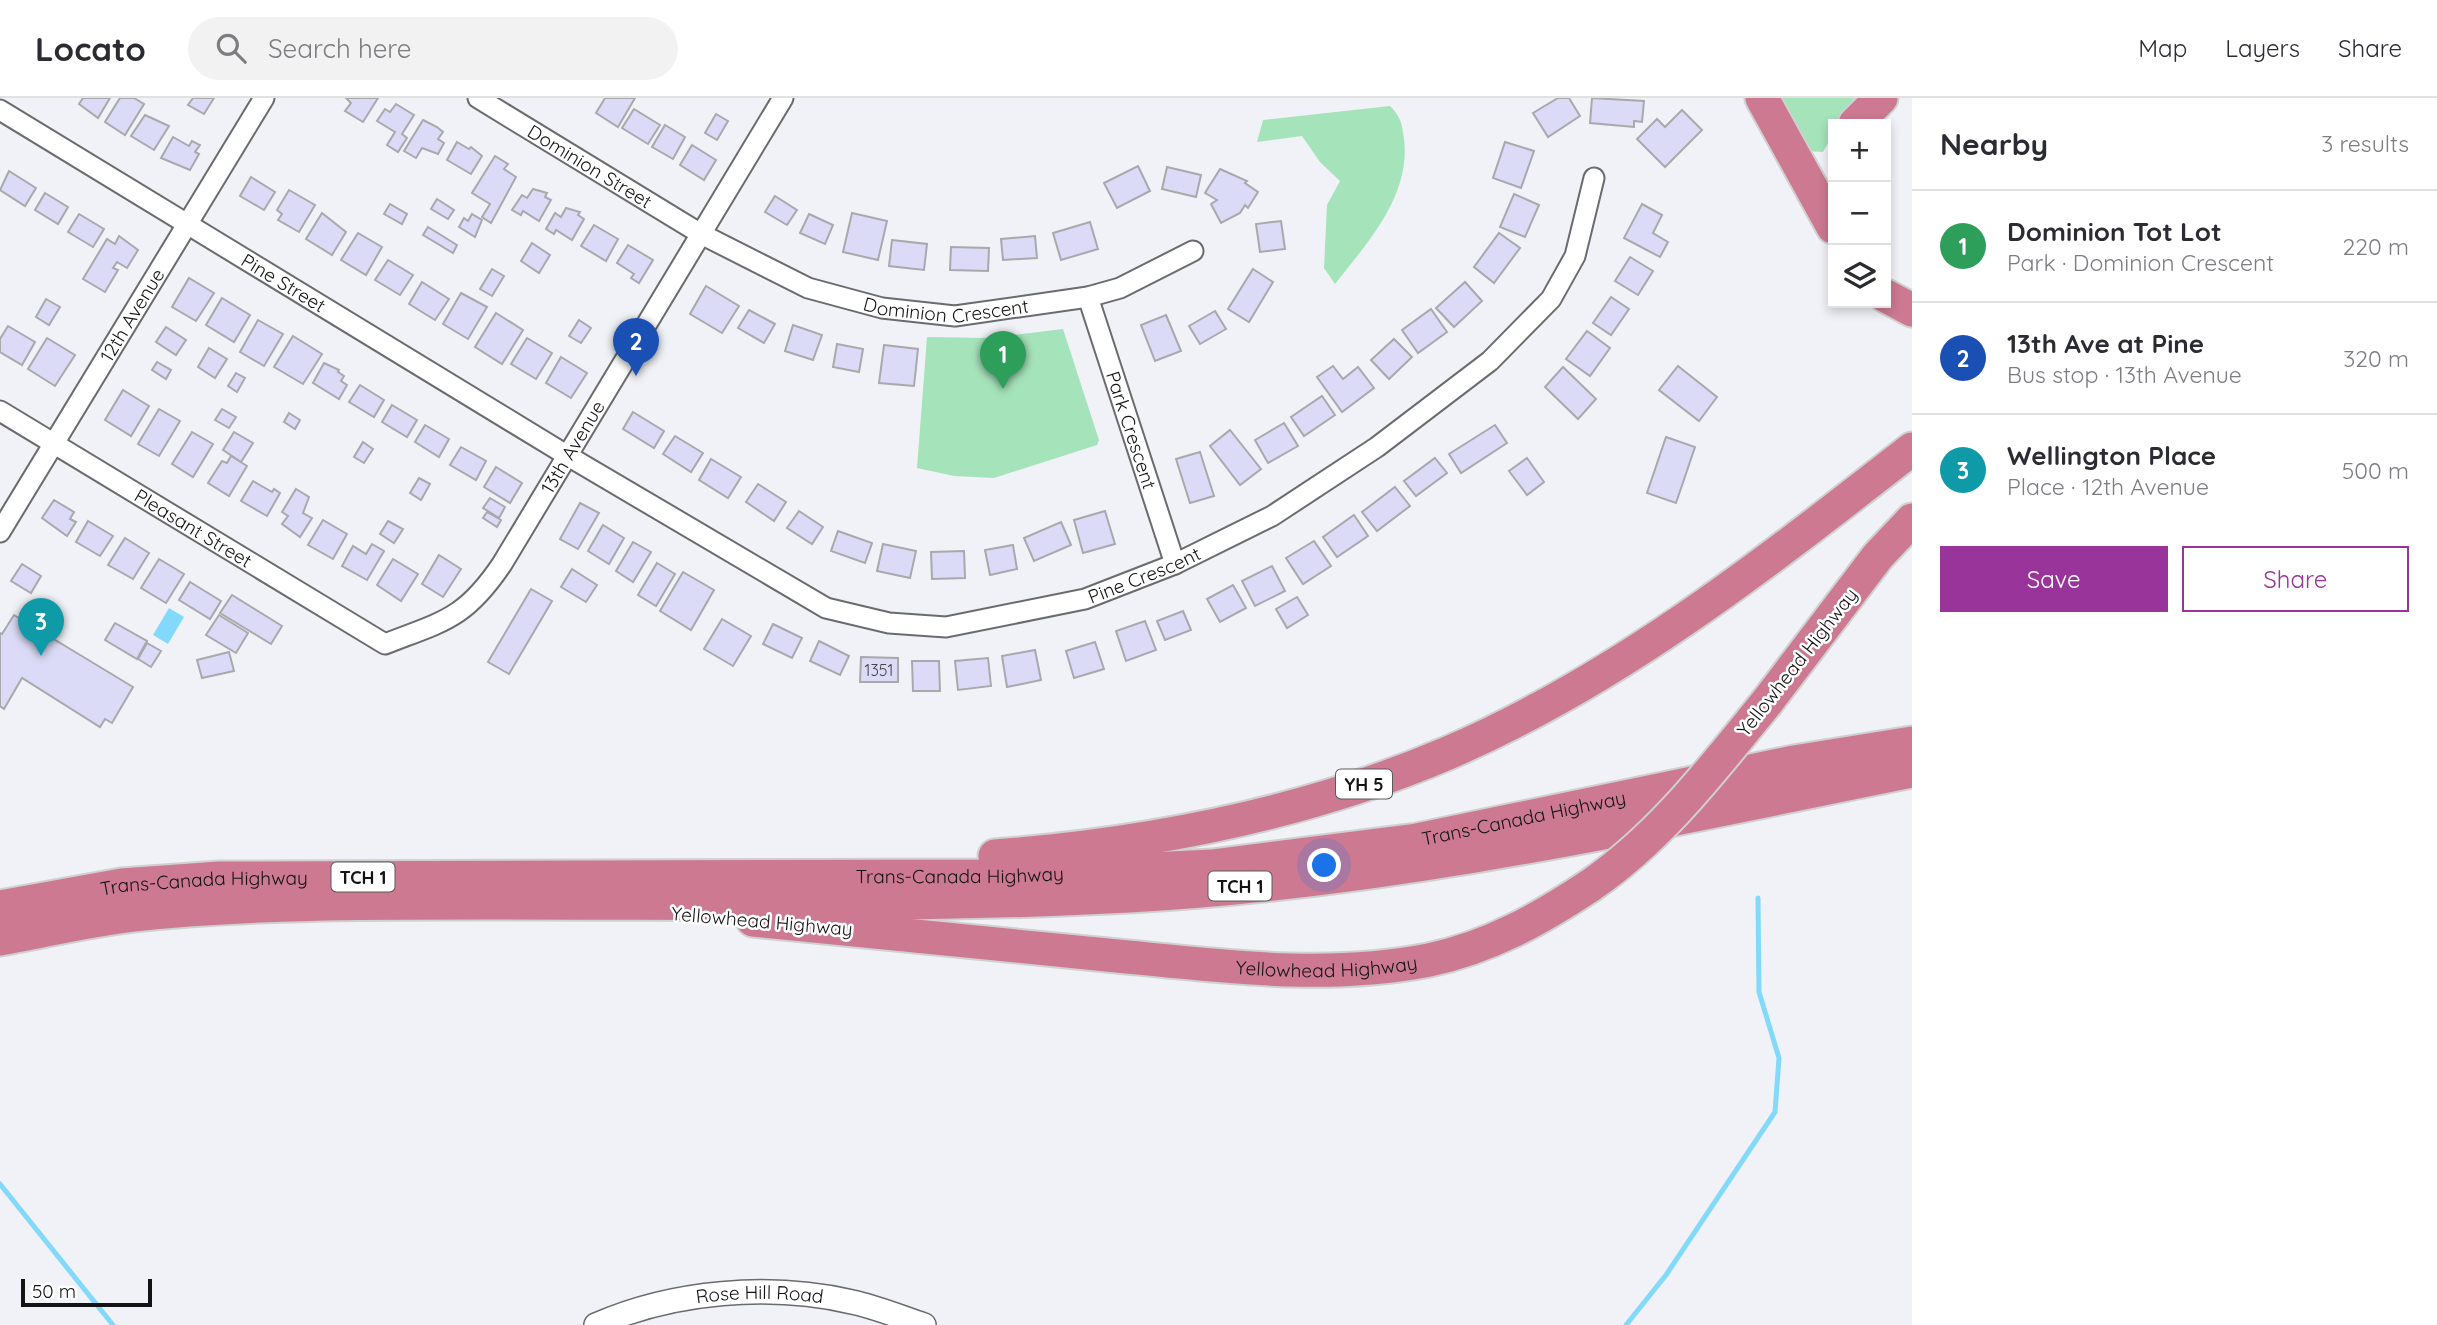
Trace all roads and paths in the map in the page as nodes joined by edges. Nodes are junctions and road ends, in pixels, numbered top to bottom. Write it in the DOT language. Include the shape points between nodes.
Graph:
graph roads {
  1 [pos="264,98"];
  2 [pos="478,98"];
  3 [pos="783,98"];
  4 [pos="1762,98"];
  5 [pos="1881,98"];
  6 [pos="0,110"];
  7 [pos="1860,119"];
  8 [pos="1594,178"];
  9 [pos="1828,218"];
  10 [pos="188,224"];
  11 [pos="701,234"];
  12 [pos="1193,251"];
  13 [pos="1088,297"];
  14 [pos="1891,299"];
  15 [pos="1912,310"];
  16 [pos="0,411"];
  17 [pos="54,443"];
  18 [pos="1912,449"];
  19 [pos="568,456"];
  20 [pos="1912,520"];
  21 [pos="0,533"];
  22 [pos="1175,564"];
  23 [pos="385,644"];
  24 [pos="1912,743"];
  25 [pos="1912,771"];
  26 [pos="727,876"];
  27 [pos="559,902"];
  28 [pos="0,907"];
  29 [pos="0,939"];
  30 [pos="596,1325"];
  31 [pos="923,1325"];
  1 -- 10 [label="street, 12th Avenue"];
  2 -- 11 [label="street, Dominion Street"];
  3 -- 11 [label="street, 13th Avenue"];
  4 -- 9 [label="highway"];
  5 -- 7 [label="highway"];
  6 -- 10 [label="street, Pine Street"];
  8 -- 22 [label="street, Pine Crescent" via="1575,256 1551,299 1490,361 1377,447 1272,516"];
  10 -- 17 [label="street, 12th Avenue"];
  10 -- 19 [label="street, Pine Street"];
  11 -- 13 [label="street, Dominion Crescent" via="808,288 882,309 955,316"];
  11 -- 19 [label="street, 13th Avenue"];
  12 -- 13 [label="street, Dominion Crescent" via="1120,288"];
  13 -- 22 [label="street, Park Crescent"];
  14 -- 15 [label="highway"];
  16 -- 17 [label="street, Pleasant Street"];
  17 -- 21 [label="street, 12th Avenue"];
  17 -- 23 [label="street, Pleasant Street"];
  18 -- 26 [label="highway, YH 5" via="1790,545 1611,665 1448,753 1354,788 1166,836 1009,855"];
  19 -- 22 [label="street, Pine Crescent" via="826,608 889,623 946,627 1085,599"];
  19 -- 23 [label="street, 13th Avenue" via="484,591 456,617"];
  20 -- 27 [label="highway, Yellowhead Highway, bridge" via="1878,556 1767,702 1664,825 1591,885 1542,918 1493,942 1429,960 1350,970 1235,967"];
  24 -- 26 [label="highway, Trans-Canada Highway / TCH 1" via="1794,762 1417,840 1212,866 1008,876"];
  25 -- 27 [label="highway, Trans-Canada Highway / TCH 1" via="1573,839 1330,877 1133,896"];
  26 -- 28 [label="highway, Trans-Canada Highway / TCH 1" via="220,878 122,885"];
  27 -- 29 [label="highway, Trans-Canada Highway / TCH 1" via="221,907 128,915"];
  30 -- 31 [label="street, Rose Hill Road" via="696,1296 776,1293 852,1302"];
}
